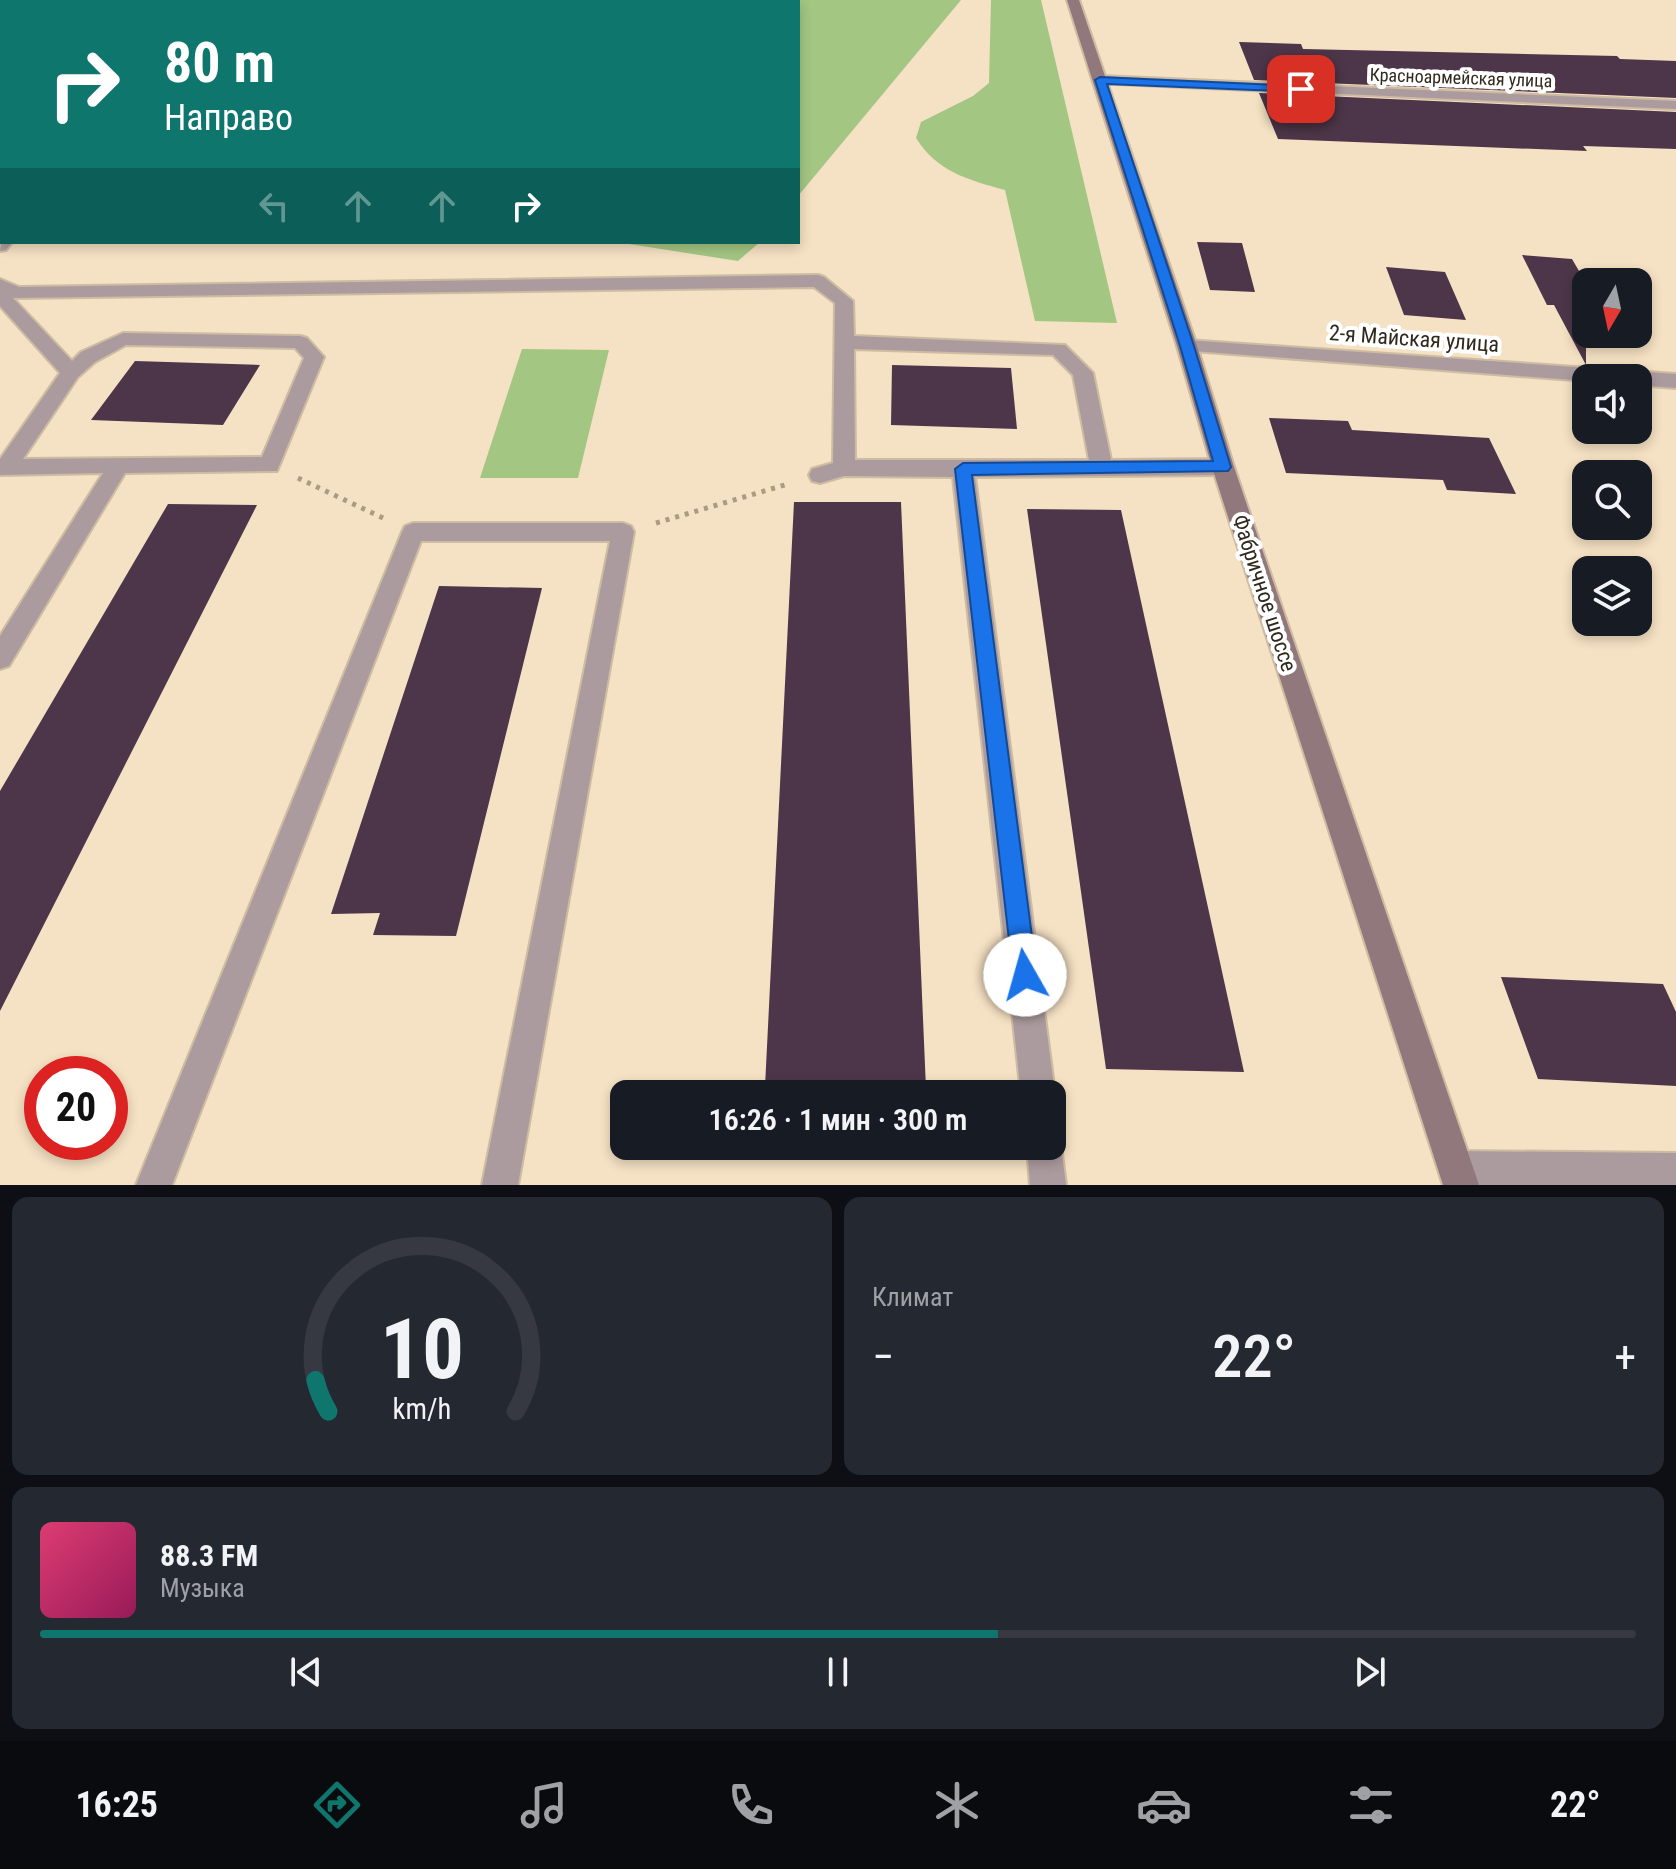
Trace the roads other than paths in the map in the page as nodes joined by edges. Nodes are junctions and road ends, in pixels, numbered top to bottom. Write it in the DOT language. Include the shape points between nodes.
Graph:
graph roads {
  1 [pos="1073,0"];
  2 [pos="1100,80"];
  3 [pos="1676,105"];
  4 [pos="0,285"];
  5 [pos="0,295"];
  6 [pos="844,342"];
  7 [pos="1187,346"];
  8 [pos="71,372"];
  9 [pos="1572,373"];
  10 [pos="1652,379"];
  11 [pos="1676,381"];
  12 [pos="119,465"];
  13 [pos="1101,466"];
  14 [pos="3,467"];
  15 [pos="1223,467"];
  16 [pos="963,469"];
  17 [pos="0,658"];
  18 [pos="1036,1080"];
  19 [pos="1045,1160"];
  20 [pos="1676,1170"];
  21 [pos="1458,1176"];
  22 [pos="154,1185"];
  23 [pos="500,1185"];
  24 [pos="1048,1185"];
  1 -- 2 [label="main road, Фабричное шоссе"];
  2 -- 3 [label="street, Красноармейская улица"];
  2 -- 7 [label="main road, Фабричное шоссе"];
  4 -- 6 [label="street" via="16,293 818,281 844,301"];
  5 -- 8 [label="street"];
  6 -- 13 [label="street" via="1058,349 1083,373"];
  6 -- 16 [label="street" via="832,472"];
  7 -- 9 [label="street, 2-я Майская улица"];
  7 -- 15 [label="main road, Фабричное шоссе"];
  8 -- 12 [label="street" via="123,339 300,342 314,357 269,465"];
  8 -- 14 [label="street"];
  10 -- 11 [label="street, 2-я Майская улица"];
  12 -- 14 [label="street"];
  12 -- 17 [label="street"];
  13 -- 15 [label="street"];
  13 -- 16 [label="street"];
  15 -- 21 [label="main road, Фабричное шоссе"];
  16 -- 18 [label="street"];
  19 -- 24 [label="street"];
  20 -- 21 [label="street"];
  22 -- 23 [label="street" via="413,532 623,532"];
}
